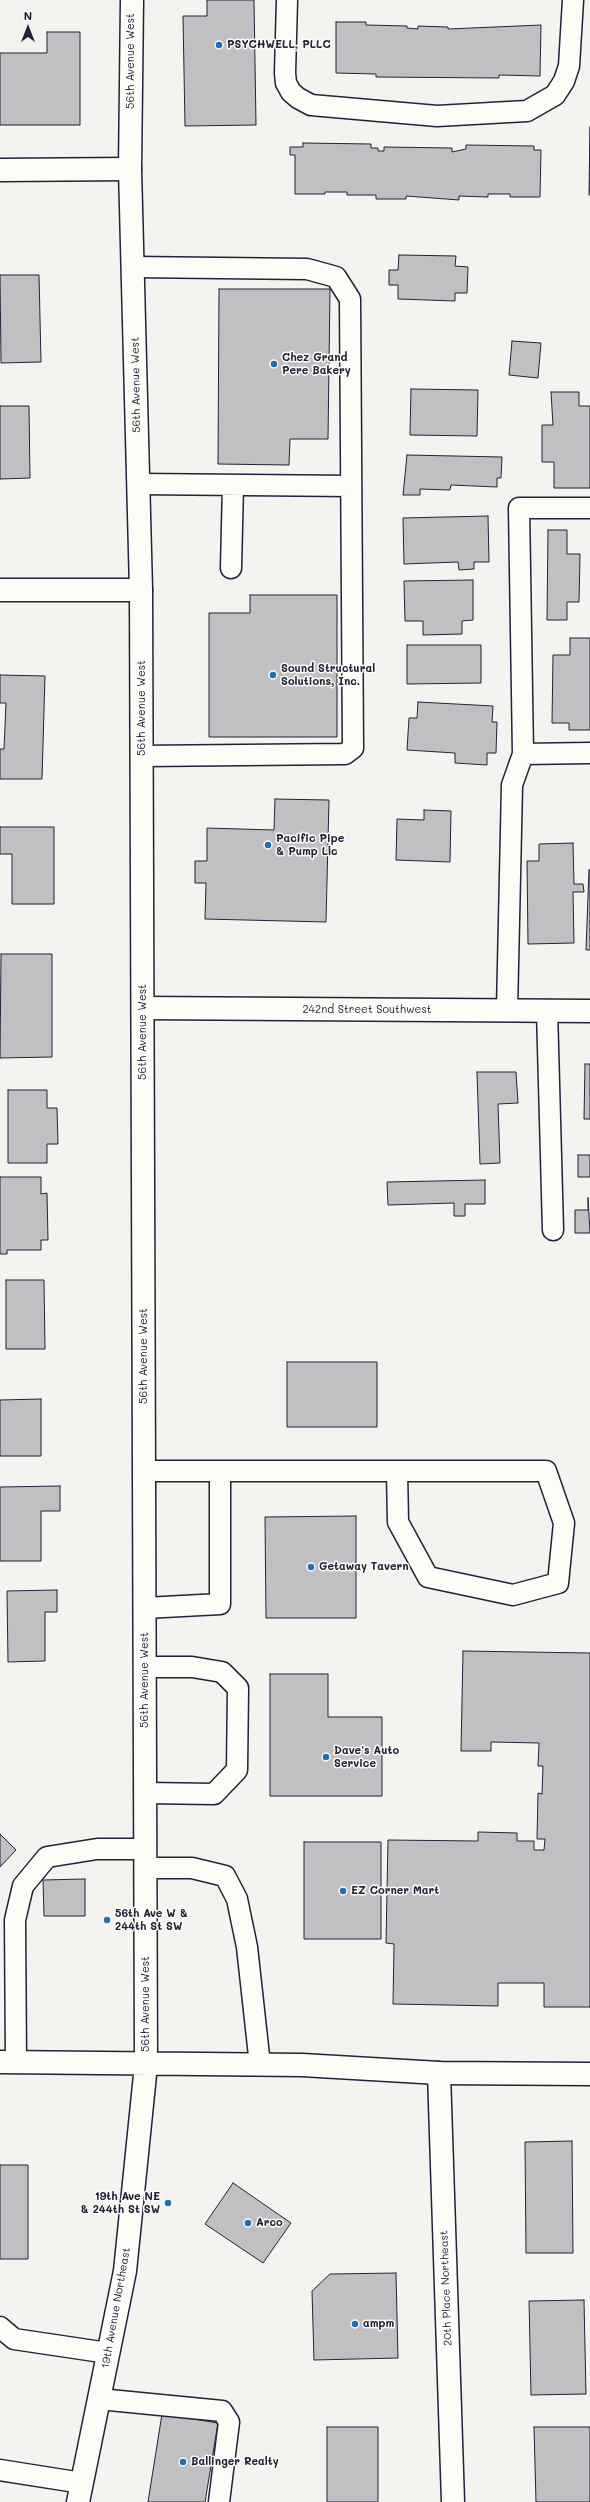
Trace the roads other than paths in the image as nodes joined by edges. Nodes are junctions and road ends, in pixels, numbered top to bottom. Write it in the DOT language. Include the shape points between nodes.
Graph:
graph roads {
  1 [pos="132,0"];
  2 [pos="287,0"];
  3 [pos="573,0"];
  4 [pos="130,169"];
  5 [pos="0,170"];
  6 [pos="133,267"];
  7 [pos="139,484"];
  8 [pos="232,486"];
  9 [pos="351,486"];
  10 [pos="590,508"];
  11 [pos="231,568"];
  12 [pos="0,590"];
  13 [pos="141,590"];
  14 [pos="590,753"];
  15 [pos="524,754"];
  16 [pos="142,756"];
  17 [pos="143,1008"];
  18 [pos="507,1010"];
  19 [pos="547,1010"];
  20 [pos="590,1011"];
  21 [pos="553,1230"];
  22 [pos="144,1471"];
  23 [pos="220,1471"];
  24 [pos="397,1472"];
  25 [pos="145,1608"];
  26 [pos="145,1667"];
  27 [pos="145,1793"];
  28 [pos="145,1859"];
  29 [pos="8,1919"];
  30 [pos="8,2062"];
  31 [pos="146,2065"];
  32 [pos="260,2065"];
  33 [pos="439,2073"];
  34 [pos="590,2074"];
  35 [pos="0,2327"];
  36 [pos="108,2353"];
  37 [pos="99,2399"];
  38 [pos="0,2470"];
  39 [pos="80,2492"];
  40 [pos="219,2502"];
  41 [pos="454,2502"];
  1 -- 4 [label="main road, 56th Avenue West"];
  2 -- 3 [label="lane" via="285,73 288,87 298,98 311,105 437,116 527,111 555,95 570,66"];
  4 -- 5 [label="main road"];
  4 -- 6 [label="main road, 56th Avenue West"];
  6 -- 7 [label="main road, 56th Avenue West"];
  6 -- 9 [label="lane" via="307,269 336,277 350,299"];
  7 -- 8 [label="lane"];
  7 -- 13 [label="main road, 56th Avenue West"];
  8 -- 9 [label="lane"];
  8 -- 11 [label="lane"];
  9 -- 16 [label="lane" via="353,748 345,754"];
  10 -- 15 [label="lane" via="519,508"];
  12 -- 13 [label="main road"];
  13 -- 16 [label="main road, 56th Avenue West"];
  14 -- 15 [label="lane"];
  15 -- 18 [label="lane" via="512,785"];
  16 -- 17 [label="main road, 56th Avenue West"];
  17 -- 18 [label="main road, 242nd Street Southwest"];
  17 -- 22 [label="main road, 56th Avenue West"];
  18 -- 19 [label="main road, 242nd Street Southwest"];
  19 -- 20 [label="main road, 242nd Street Southwest"];
  19 -- 21 [label="lane"];
  22 -- 23 [label="lane"];
  22 -- 25 [label="main road, 56th Avenue West"];
  23 -- 24 [label="lane"];
  23 -- 25 [label="lane" via="220,1604"];
  24 -- 24 [label="lane" via="546,1471 564,1523 558,1583 513,1595 428,1577 398,1522"];
  25 -- 26 [label="main road, 56th Avenue West"];
  26 -- 27 [label="main road, 56th Avenue West"];
  26 -- 27 [label="lane" via="192,1667 222,1672 238,1688 237,1770 214,1794"];
  27 -- 28 [label="main road, 56th Avenue West"];
  28 -- 29 [label="lane" via="97,1849 47,1857 23,1886"];
  28 -- 31 [label="main road, 56th Avenue West"];
  28 -- 32 [label="lane" via="225,1876 237,1899 247,1947"];
  29 -- 30 [label="lane"];
  30 -- 31 [label="main road"];
  31 -- 32 [label="main road"];
  31 -- 36 [label="main road, 19th Avenue Northeast" via="125,2271"];
  32 -- 33 [label="main road" via="354,2067"];
  33 -- 34 [label="main road"];
  33 -- 41 [label="main road, 20th Place Northeast"];
  35 -- 36 [label="lane" via="14,2339"];
  36 -- 37 [label="main road, 19th Avenue Northeast"];
  37 -- 39 [label="main road, 19th Avenue Northeast"];
  37 -- 40 [label="lane" via="222,2411 229,2422"];
  38 -- 39 [label="lane"];
}
